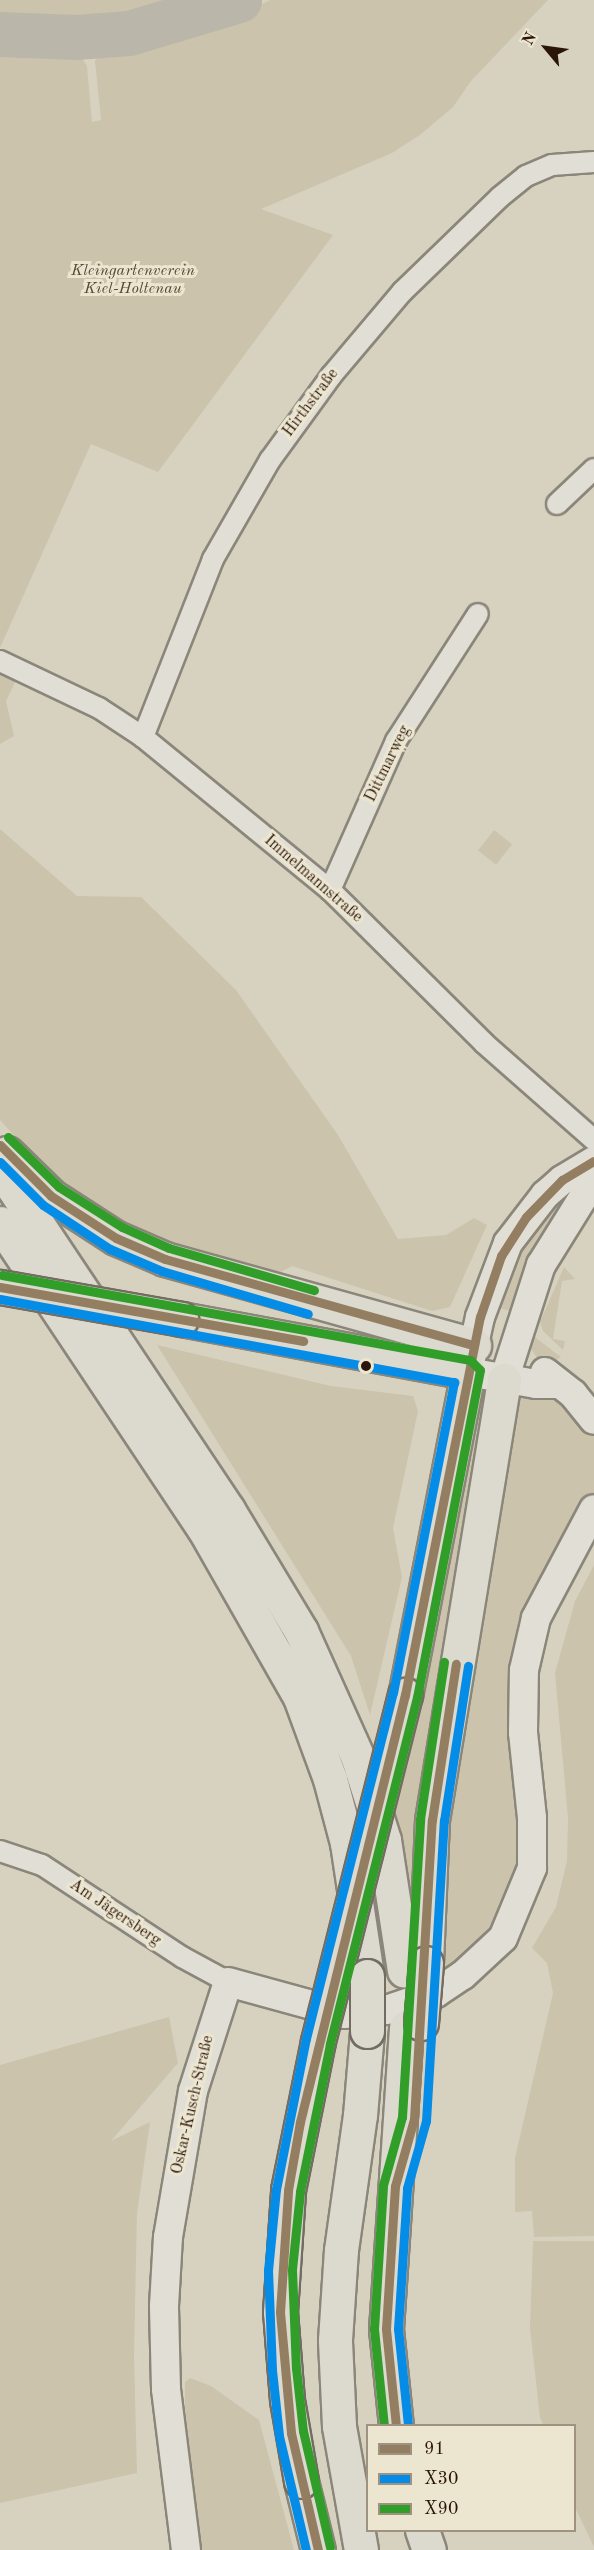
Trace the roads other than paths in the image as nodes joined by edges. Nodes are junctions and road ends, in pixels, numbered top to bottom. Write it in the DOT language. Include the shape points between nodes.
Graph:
graph roads {
  1 [pos="590,161"];
  2 [pos="594,469"];
  3 [pos="557,504"];
  4 [pos="478,615"];
  5 [pos="0,661"];
  6 [pos="143,737"];
  7 [pos="330,890"];
  8 [pos="594,1140"];
  9 [pos="0,1145"];
  10 [pos="594,1161"];
  11 [pos="0,1168"];
  12 [pos="594,1180"];
  13 [pos="0,1223"];
  14 [pos="0,1287"];
  15 [pos="471,1358"];
  16 [pos="507,1367"];
  17 [pos="594,1420"];
  18 [pos="594,1509"];
  19 [pos="0,1851"];
  20 [pos="415,1967"];
  21 [pos="228,1982"];
  22 [pos="396,2424"];
  23 [pos="423,2532"];
  24 [pos="186,2550"];
  25 [pos="318,2550"];
  26 [pos="361,2550"];
  27 [pos="429,2550"];
  1 -- 6 [label="street, Hirthstraße" via="539,170 500,197 402,292 322,388 270,460 213,559"];
  2 -- 3 [label="street"];
  4 -- 7 [label="street, Dittmarweg" via="396,741"];
  5 -- 6 [label="street, Immelmannstraße" via="99,708"];
  6 -- 7 [label="street, Immelmannstraße"];
  7 -- 8 [label="street, Immelmannstraße" via="484,1043"];
  9 -- 15 [label="highway" via="51,1196 116,1238 165,1259"];
  10 -- 15 [label="street" via="567,1176 545,1195 508,1243 494,1271"];
  11 -- 20 [label="highway" via="228,1510 305,1640 358,1758 384,1840"];
  12 -- 16 [label="street" via="541,1265"];
  13 -- 26 [label="highway, bridge" via="203,1527 300,1697 330,1779 347,1843 367,1976 360,2115 340,2250 335,2340 339,2426"];
  14 -- 15 [label="highway, bridge" via="181,1319"];
  15 -- 16 [label="street"];
  15 -- 25 [label="highway, bridge" via="405,1695 318,2041 288,2190 280,2312 287,2400"];
  16 -- 17 [label="street" via="558,1384 573,1394"];
  16 -- 20 [label="highway" via="432,1821"];
  18 -- 21 [label="street" via="536,1618 524,1670 523,1732 532,1818 531,1869 503,1938 463,1975 436,1993 386,2010 344,2014"];
  19 -- 21 [label="street, Am Jägersberg" via="42,1865 182,1957"];
  20 -- 22 [label="highway" via="414,2025 394,2186 387,2329"];
  21 -- 24 [label="street, Oskar-Kusch-Straße" via="193,2091 168,2237 164,2306 166,2389"];
  23 -- 27 [label="highway"];
}
